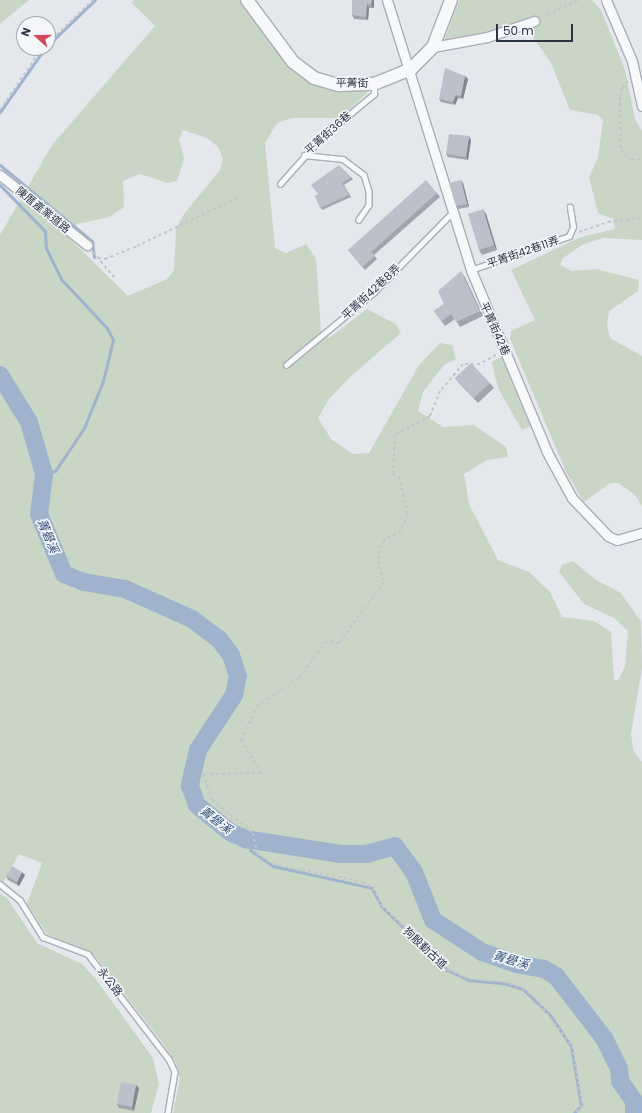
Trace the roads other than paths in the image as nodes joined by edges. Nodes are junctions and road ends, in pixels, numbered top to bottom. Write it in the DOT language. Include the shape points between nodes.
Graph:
graph roads {
  1 [pos="247,0"];
  2 [pos="387,0"];
  3 [pos="451,0"];
  4 [pos="606,0"];
  5 [pos="534,21"];
  6 [pos="433,47"];
  7 [pos="411,69"];
  8 [pos="374,84"];
  9 [pos="642,106"];
  10 [pos="304,155"];
  11 [pos="0,175"];
  12 [pos="280,184"];
  13 [pos="570,207"];
  14 [pos="452,213"];
  15 [pos="359,220"];
  16 [pos="87,245"];
  17 [pos="471,270"];
  18 [pos="286,365"];
  19 [pos="642,533"];
  20 [pos="0,884"];
  21 [pos="168,1113"];
  1 -- 8 [label="street, 平菁街" via="293,62 314,78 339,85"];
  2 -- 7 [label="street, 平菁街42巷"];
  3 -- 6 [label="street, 平菁街"];
  4 -- 9 [label="street" via="636,73"];
  5 -- 6 [label="street" via="473,41"];
  6 -- 7 [label="street, 平菁街"];
  7 -- 8 [label="street, 平菁街"];
  7 -- 14 [label="street, 平菁街42巷"];
  8 -- 10 [label="lane, 平菁街36巷" via="374,94"];
  10 -- 12 [label="lane, 平菁街36巷"];
  10 -- 15 [label="lane" via="343,159 364,175 369,191 369,205"];
  11 -- 16 [label="street, 陳厝產業道路"];
  13 -- 17 [label="lane, 平菁街42巷11弄" via="573,227 569,236"];
  14 -- 17 [label="street, 平菁街42巷"];
  14 -- 18 [label="lane, 平菁街42巷8弄" via="373,293"];
  17 -- 19 [label="street, 平菁街42巷" via="547,452 572,498 608,536 618,540"];
  20 -- 21 [label="lane, 永公路" via="20,900 43,937 88,954 169,1059 175,1072"];
}
